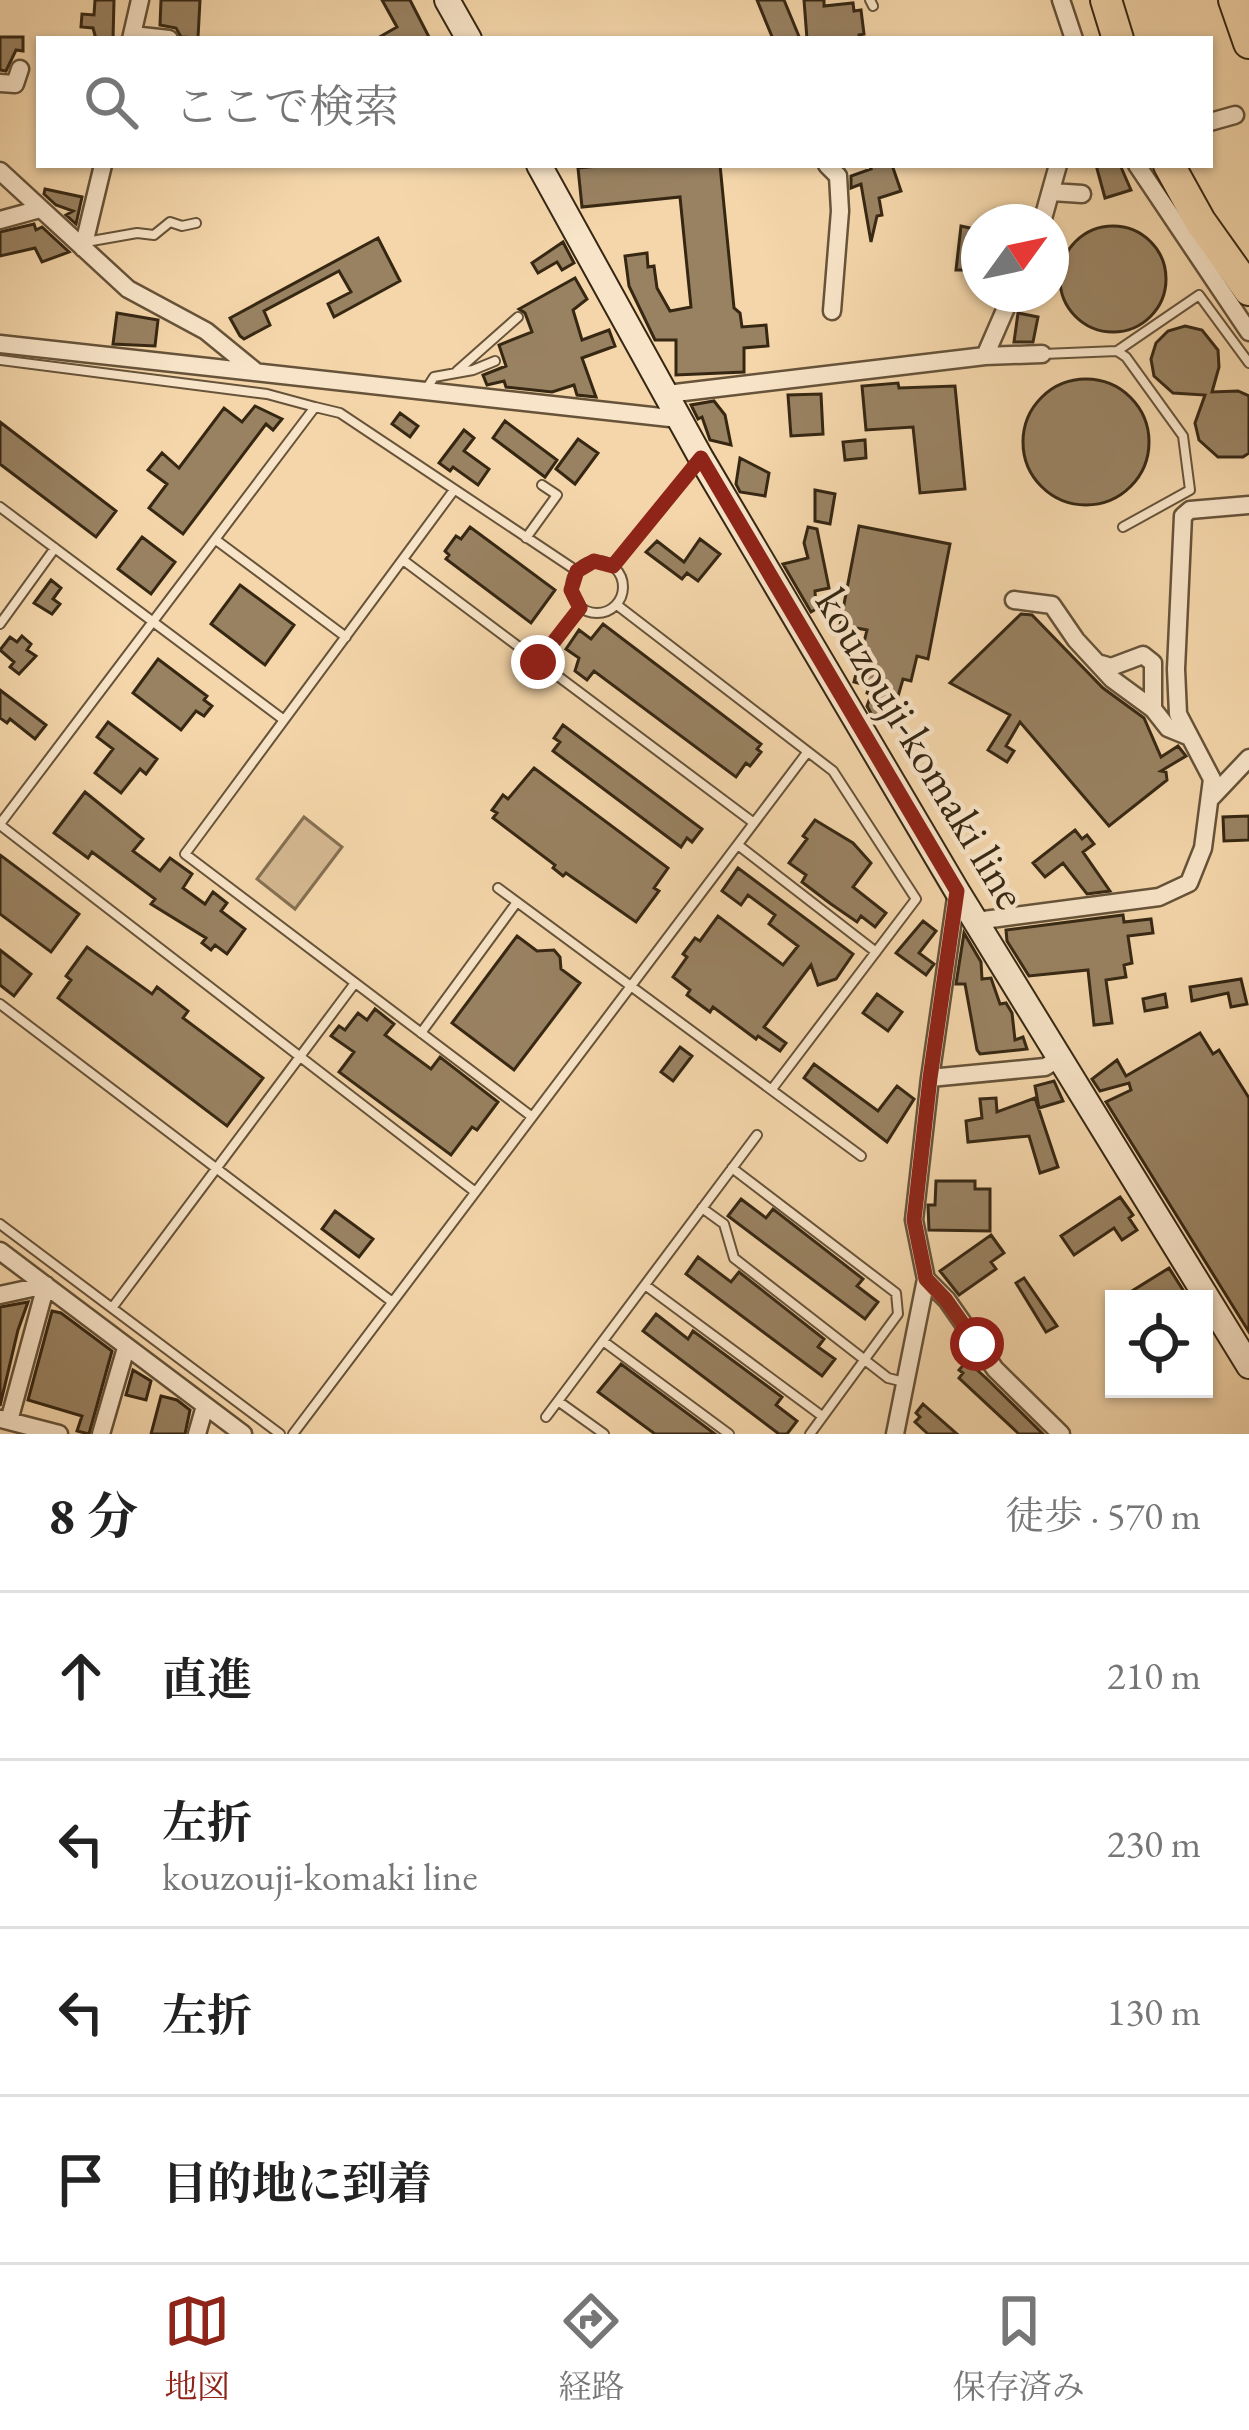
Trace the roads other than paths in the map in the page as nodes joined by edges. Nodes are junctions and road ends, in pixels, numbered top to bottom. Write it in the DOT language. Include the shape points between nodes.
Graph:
graph roads {
  1 [pos="140,0"];
  2 [pos="447,0"];
  3 [pos="1060,0"];
  4 [pos="1106,0"];
  5 [pos="1234,0"];
  6 [pos="131,36"];
  7 [pos="467,36"];
  8 [pos="1074,36"];
  9 [pos="1117,36"];
  10 [pos="1249,43"];
  11 [pos="20,69"];
  12 [pos="0,83"];
  13 [pos="1235,115"];
  14 [pos="1213,121"];
  15 [pos="102,168"];
  16 [pos="541,168"];
  17 [pos="830,168"];
  18 [pos="1057,168"];
  19 [pos="1138,168"];
  20 [pos="1171,168"];
  21 [pos="0,171"];
  22 [pos="1052,192"];
  23 [pos="1082,194"];
  24 [pos="1048,204"];
  25 [pos="40,208"];
  26 [pos="0,220"];
  27 [pos="196,223"];
  28 [pos="83,245"];
  29 [pos="1249,290"];
  30 [pos="832,311"];
  31 [pos="1004,312"];
  32 [pos="518,317"];
  33 [pos="1249,332"];
  34 [pos="0,344"];
  35 [pos="1117,351"];
  36 [pos="1042,354"];
  37 [pos="986,356"];
  38 [pos="0,360"];
  39 [pos="495,362"];
  40 [pos="1249,363"];
  41 [pos="256,371"];
  42 [pos="458,371"];
  43 [pos="427,389"];
  44 [pos="667,394"];
  45 [pos="315,407"];
  46 [pos="679,419"];
  47 [pos="701,458"];
  48 [pos="542,484"];
  49 [pos="454,490"];
  50 [pos="1249,506"];
  51 [pos="0,507"];
  52 [pos="1123,527"];
  53 [pos="526,538"];
  54 [pos="216,540"];
  55 [pos="55,548"];
  56 [pos="403,560"];
  57 [pos="613,566"];
  58 [pos="577,571"];
  59 [pos="1014,600"];
  60 [pos="617,605"];
  61 [pos="580,608"];
  62 [pos="0,623"];
  63 [pos="155,623"];
  64 [pos="346,637"];
  65 [pos="538,662"];
  66 [pos="1101,664"];
  67 [pos="1154,709"];
  68 [pos="284,720"];
  69 [pos="1191,737"];
  70 [pos="806,754"];
  71 [pos="1249,758"];
  72 [pos="1212,797"];
  73 [pos="754,823"];
  74 [pos="0,825"];
  75 [pos="738,845"];
  76 [pos="498,888"];
  77 [pos="957,891"];
  78 [pos="517,902"];
  79 [pos="976,921"];
  80 [pos="876,952"];
  81 [pos="355,983"];
  82 [pos="634,985"];
  83 [pos="0,1004"];
  84 [pos="421,1033"];
  85 [pos="300,1057"];
  86 [pos="1060,1058"];
  87 [pos="930,1078"];
  88 [pos="772,1089"];
  89 [pos="531,1116"];
  90 [pos="757,1135"];
  91 [pos="861,1156"];
  92 [pos="216,1168"];
  93 [pos="733,1168"];
  94 [pos="474,1191"];
  95 [pos="703,1208"];
  96 [pos="0,1224"];
  97 [pos="0,1251"];
  98 [pos="926,1279"];
  99 [pos="645,1285"];
  100 [pos="46,1286"];
  101 [pos="0,1295"];
  102 [pos="391,1301"];
  103 [pos="112,1308"];
  104 [pos="603,1341"];
  105 [pos="126,1348"];
  106 [pos="866,1358"];
  107 [pos="1249,1366"];
  108 [pos="905,1382"];
  109 [pos="558,1401"];
  110 [pos="205,1406"];
  111 [pos="823,1416"];
  112 [pos="547,1417"];
  113 [pos="4,1420"];
  114 [pos="59,1434"];
  115 [pos="101,1434"];
  116 [pos="197,1434"];
  117 [pos="243,1434"];
  118 [pos="280,1434"];
  119 [pos="293,1434"];
  120 [pos="604,1434"];
  121 [pos="729,1434"];
  122 [pos="810,1434"];
  123 [pos="895,1434"];
  124 [pos="1061,1434"];
  1 -- 6 [label="street"];
  2 -- 7 [label="main road"];
  3 -- 8 [label="street"];
  4 -- 9 [label="highway"];
  5 -- 10 [label="highway"];
  11 -- 12 [label="street" via="15,83"];
  13 -- 14 [label="street"];
  15 -- 28 [label="street"];
  16 -- 44 [label="main road, kouzouji-komaki line"];
  17 -- 30 [label="street" via="838,176 840,212"];
  18 -- 22 [label="street"];
  19 -- 33 [label="street"];
  20 -- 29 [label="highway"];
  21 -- 25 [label="street"];
  22 -- 23 [label="street"];
  22 -- 24 [label="street"];
  25 -- 26 [label="street"];
  25 -- 28 [label="street"];
  27 -- 28 [label="lane"];
  28 -- 41 [label="street" via="128,290 206,331"];
  31 -- 37 [label="street"];
  32 -- 42 [label="lane"];
  34 -- 41 [label="street"];
  35 -- 36 [label="lane"];
  35 -- 40 [label="lane" via="1199,295"];
  35 -- 52 [label="lane" via="1183,436 1190,490"];
  36 -- 37 [label="street"];
  37 -- 44 [label="street"];
  38 -- 45 [label="lane"];
  39 -- 42 [label="lane"];
  41 -- 43 [label="street"];
  42 -- 43 [label="lane" via="434,377"];
  43 -- 46 [label="street"];
  44 -- 46 [label="main road, kouzouji-komaki line"];
  45 -- 49 [label="lane" via="340,413"];
  45 -- 54 [label="lane"];
  46 -- 47 [label="main road, kouzouji-komaki line"];
  47 -- 57 [label="lane"];
  47 -- 77 [label="main road, kouzouji-komaki line"];
  48 -- 53 [label="lane" via="557,495"];
  49 -- 53 [label="lane"];
  49 -- 56 [label="lane"];
  50 -- 69 [label="street" via="1183,516 1176,692"];
  51 -- 55 [label="lane"];
  53 -- 58 [label="lane"];
  54 -- 63 [label="lane"];
  54 -- 64 [label="lane"];
  55 -- 62 [label="lane"];
  55 -- 63 [label="lane"];
  56 -- 64 [label="lane"];
  56 -- 65 [label="lane"];
  57 -- 58 [label="lane" via="594,561"];
  57 -- 60 [label="lane" via="624,584"];
  58 -- 61 [label="lane" via="571,590"];
  59 -- 66 [label="street" via="1052,605"];
  60 -- 61 [label="lane" via="599,614"];
  60 -- 70 [label="lane"];
  61 -- 65 [label="lane"];
  63 -- 68 [label="lane"];
  63 -- 74 [label="lane"];
  64 -- 68 [label="lane"];
  65 -- 73 [label="lane"];
  66 -- 67 [label="street"];
  66 -- 67 [label="street" via="1149,658"];
  67 -- 69 [label="street" via="1168,728"];
  68 -- 81 [label="lane" via="184,854"];
  69 -- 72 [label="street" via="1208,766"];
  70 -- 73 [label="lane"];
  70 -- 80 [label="lane" via="833,771 916,899"];
  71 -- 72 [label="street"];
  72 -- 79 [label="street" via="1198,868 1177,892"];
  73 -- 75 [label="lane"];
  74 -- 85 [label="lane"];
  75 -- 80 [label="lane"];
  75 -- 82 [label="lane"];
  76 -- 78 [label="lane"];
  77 -- 79 [label="main road, kouzouji-komaki line"];
  77 -- 87 [label="street"];
  78 -- 82 [label="lane"];
  78 -- 84 [label="lane"];
  79 -- 86 [label="main road, kouzouji-komaki line"];
  80 -- 88 [label="lane"];
  81 -- 84 [label="lane"];
  81 -- 85 [label="lane"];
  82 -- 88 [label="lane"];
  82 -- 89 [label="lane"];
  83 -- 92 [label="lane"];
  84 -- 89 [label="lane"];
  85 -- 92 [label="lane"];
  85 -- 94 [label="lane"];
  86 -- 87 [label="street" via="1046,1067"];
  86 -- 107 [label="main road, kouzouji-komaki line"];
  87 -- 98 [label="street" via="914,1220"];
  88 -- 91 [label="lane"];
  89 -- 94 [label="lane"];
  90 -- 93 [label="lane"];
  92 -- 102 [label="lane"];
  92 -- 103 [label="lane"];
  93 -- 95 [label="lane"];
  93 -- 106 [label="lane" via="896,1293 898,1314"];
  94 -- 102 [label="lane"];
  95 -- 99 [label="lane"];
  95 -- 106 [label="lane" via="724,1224 734,1258"];
  96 -- 103 [label="lane"];
  97 -- 100 [label="street"];
  98 -- 108 [label="street"];
  98 -- 124 [label="street" via="995,1369"];
  99 -- 104 [label="lane"];
  99 -- 111 [label="lane"];
  100 -- 101 [label="street"];
  100 -- 105 [label="street"];
  100 -- 113 [label="street"];
  102 -- 119 [label="lane"];
  103 -- 118 [label="lane"];
  104 -- 109 [label="lane"];
  104 -- 121 [label="lane"];
  105 -- 110 [label="street"];
  105 -- 115 [label="street"];
  106 -- 108 [label="lane"];
  106 -- 111 [label="lane"];
  108 -- 123 [label="street"];
  109 -- 112 [label="lane"];
  109 -- 120 [label="lane"];
  110 -- 116 [label="street"];
  110 -- 117 [label="street"];
  111 -- 122 [label="lane"];
  113 -- 114 [label="street"];
}
